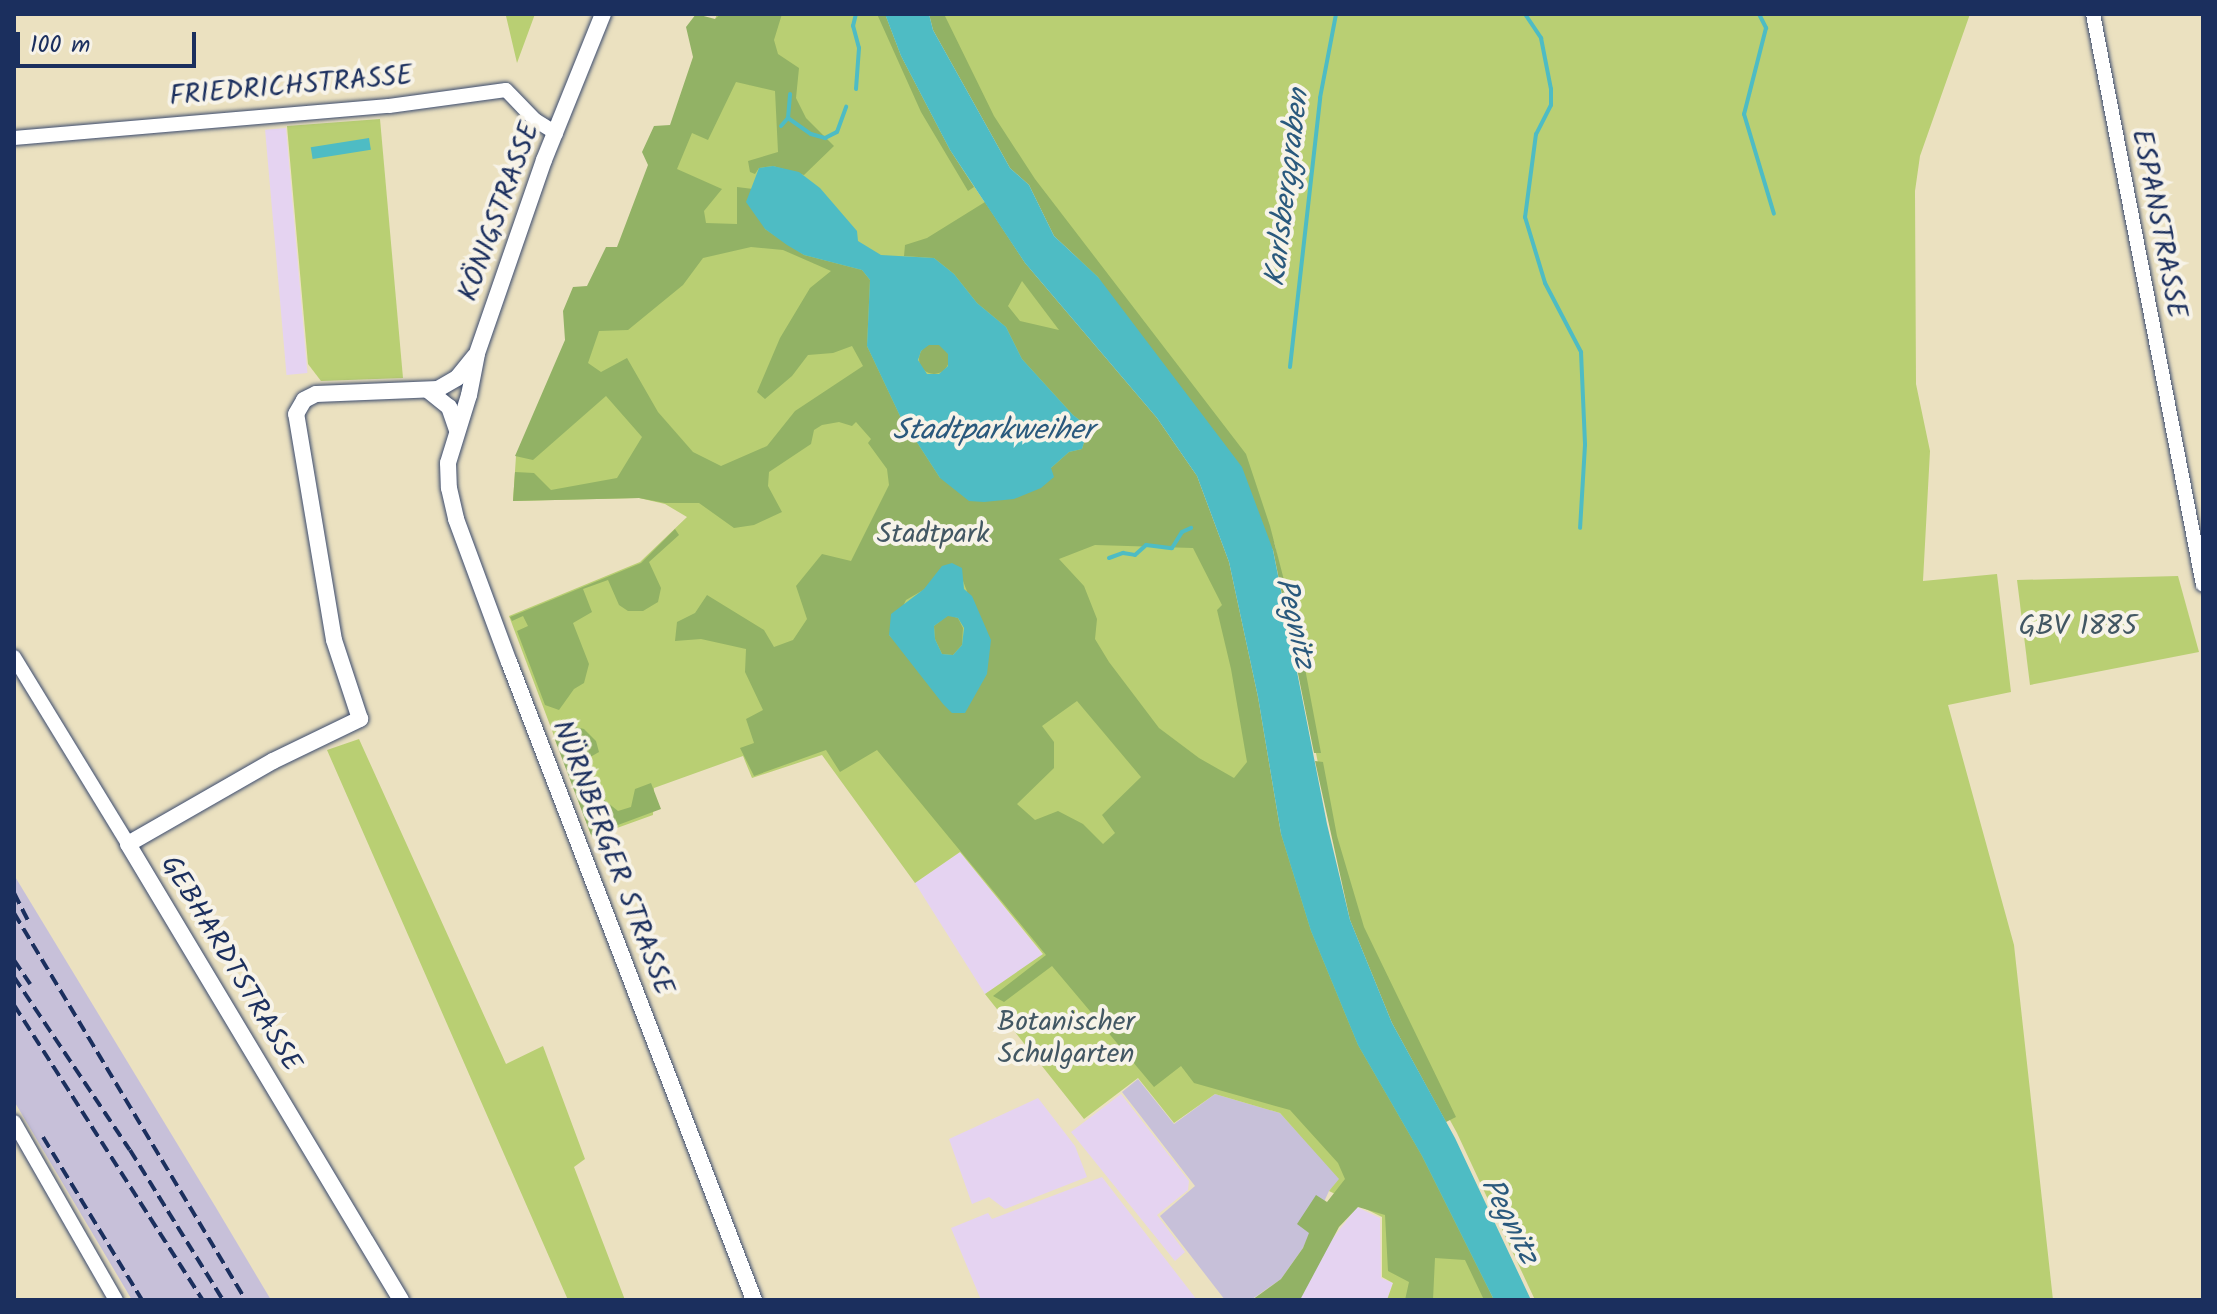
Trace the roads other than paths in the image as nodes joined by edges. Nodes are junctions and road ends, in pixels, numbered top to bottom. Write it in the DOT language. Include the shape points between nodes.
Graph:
graph roads {
  1 [pos="603,14"];
  2 [pos="2093,14"];
  3 [pos="556,133"];
  4 [pos="14,138"];
  5 [pos="477,354"];
  6 [pos="429,391"];
  7 [pos="457,430"];
  8 [pos="2203,585"];
  9 [pos="14,657"];
  10 [pos="128,844"];
  11 [pos="14,1122"];
  12 [pos="116,1300"];
  13 [pos="401,1300"];
  14 [pos="754,1300"];
  1 -- 3 [label="main road, KÖNIGSTRASSE"];
  2 -- 8 [label="street, ESPANSTRASSE"];
  3 -- 4 [label="street, FRIEDRICHSTRASSE" via="506,90 389,106"];
  3 -- 5 [label="main road, KÖNIGSTRASSE"];
  5 -- 6 [label="main road" via="450,383"];
  5 -- 7 [label="main road, KÖNIGSTRASSE"];
  6 -- 7 [label="main road" via="449,407"];
  6 -- 10 [label="main road" via="305,401 295,424 332,631 360,719 273,761"];
  7 -- 14 [label="main road, NÜRNBERGER STRASSE" via="448,463 456,519"];
  9 -- 10 [label="street, GEBHARDTSTRASSE"];
  10 -- 13 [label="main road, GEBHARDTSTRASSE"];
  11 -- 12 [label="street"];
}
